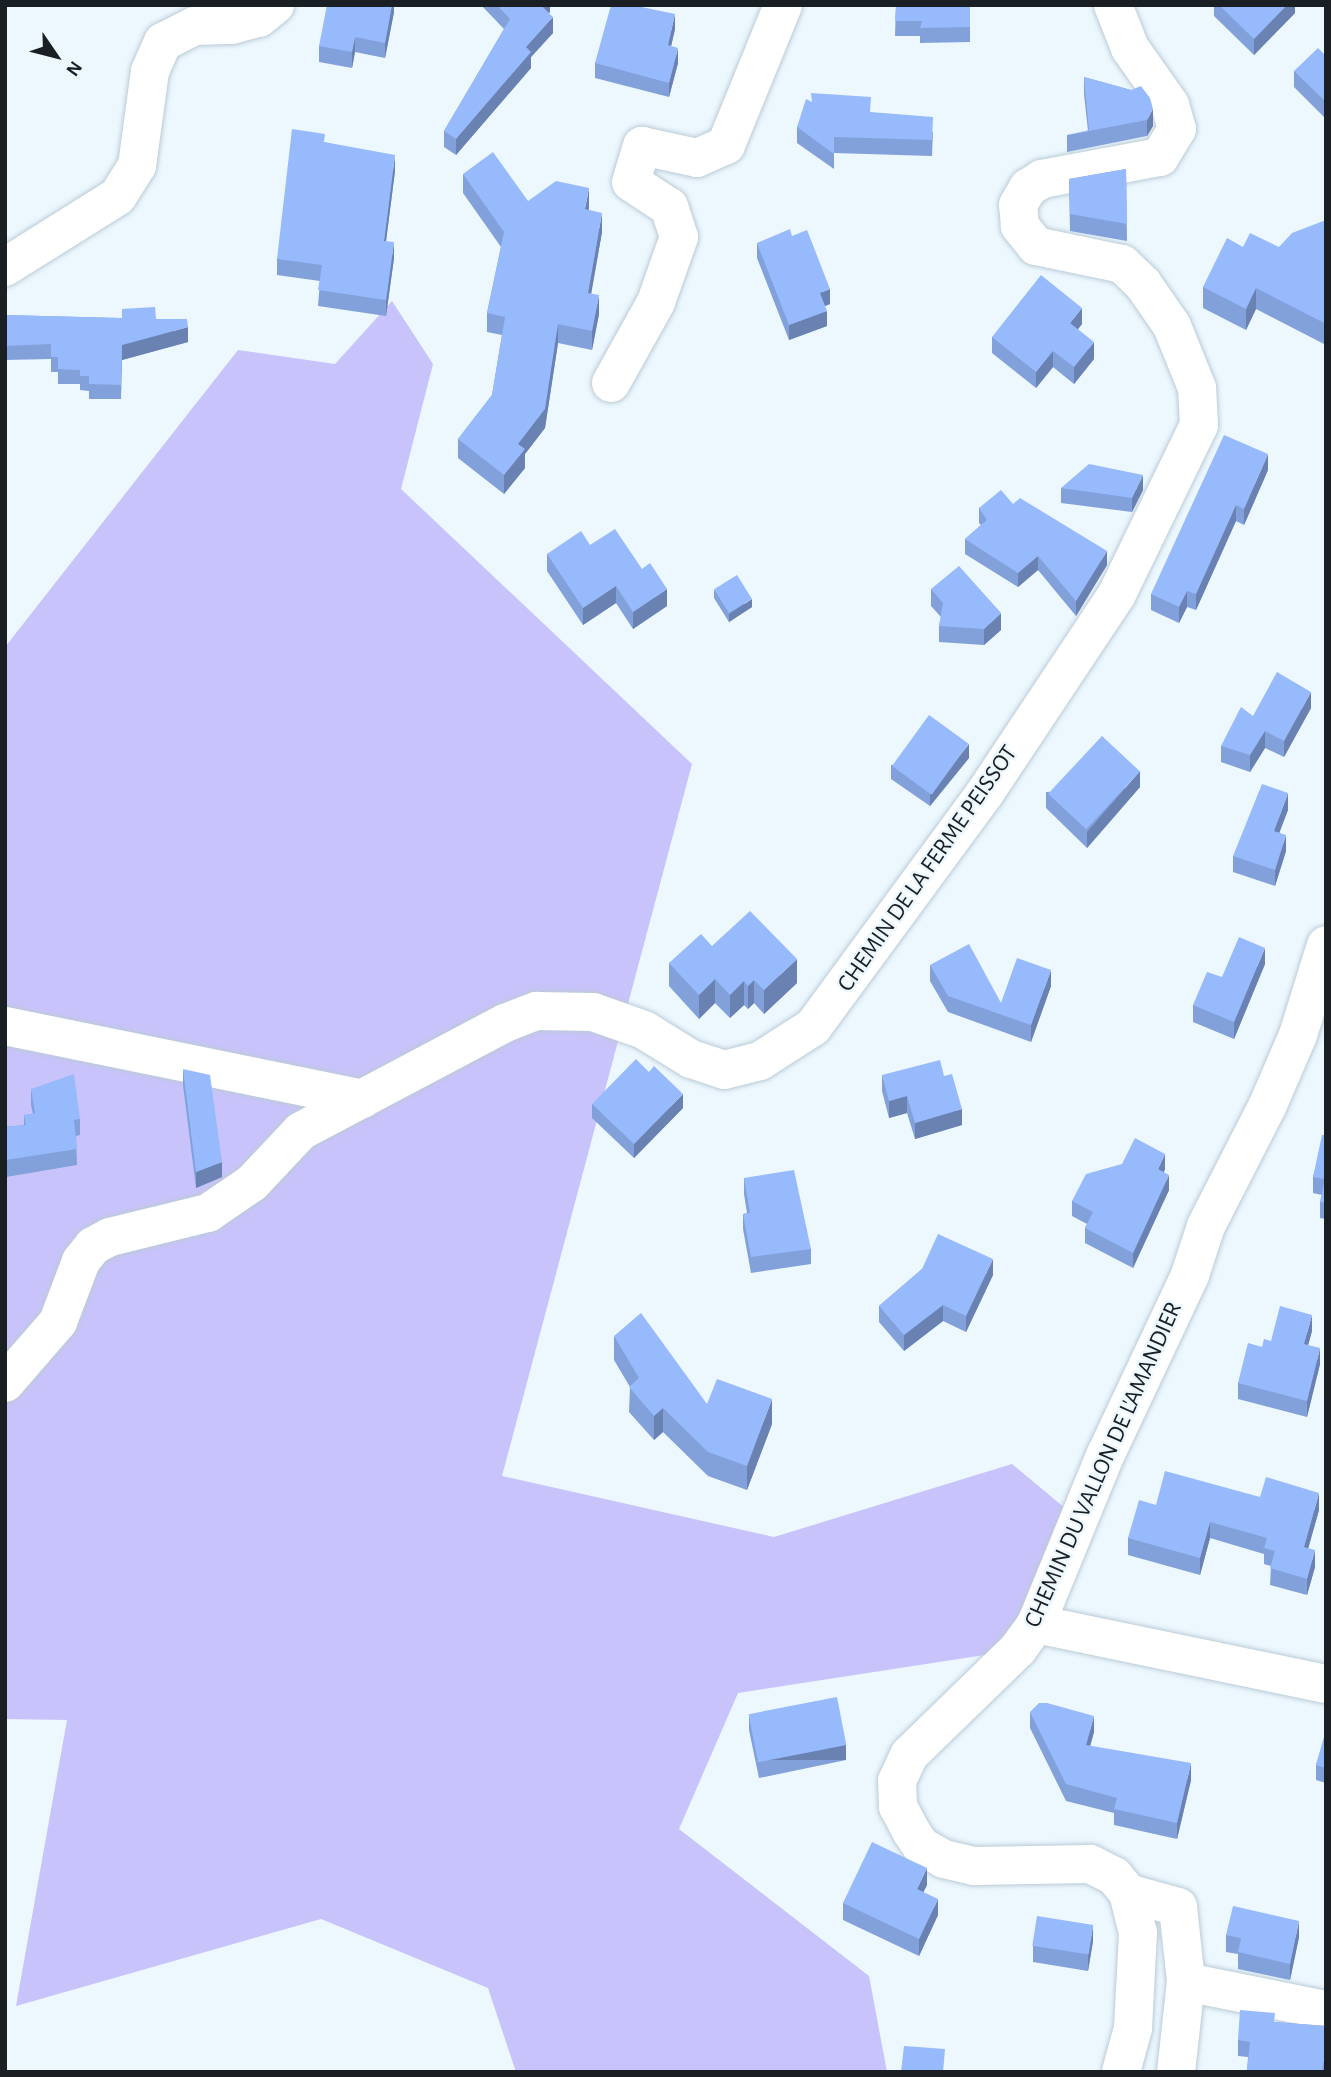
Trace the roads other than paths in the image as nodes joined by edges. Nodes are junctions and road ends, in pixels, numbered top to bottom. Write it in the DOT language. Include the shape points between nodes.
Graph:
graph roads {
  1 [pos="275,5"];
  2 [pos="783,5"];
  3 [pos="1113,5"];
  4 [pos="5,267"];
  5 [pos="611,383"];
  6 [pos="1326,945"];
  7 [pos="5,1026"];
  8 [pos="363,1099"];
  9 [pos="5,1383"];
  10 [pos="1036,1624"];
  11 [pos="1326,1684"];
  12 [pos="1128,1893"];
  13 [pos="1186,1982"];
  14 [pos="1326,2010"];
  15 [pos="1121,2072"];
  16 [pos="1176,2072"];
  1 -- 4 [label="street" via="259,18 232,25 194,26 163,42 150,71 137,166 118,196"];
  2 -- 5 [label="street" via="726,145 697,158 642,146 631,182 669,207 679,237 656,302"];
  3 -- 8 [label="street, CHEMIN DE LA FERME PEISSOT" via="1130,48 1170,106 1177,129 1160,158 1042,179 1028,188 1018,205 1020,226 1035,246 1122,264 1143,284 1172,326 1192,376 1199,425 1117,594 985,793 813,1027 761,1060 724,1070 691,1059 644,1030 593,1012 537,1011 505,1023"];
  6 -- 10 [label="street, CHEMIN DU VALLON DE L'AMANDIER" via="1298,1035 1206,1226 1190,1276 1105,1456"];
  7 -- 8 [label="street"];
  8 -- 9 [label="street, CHEMIN DE LA FERME PEISSOT" via="301,1131 253,1183 208,1213 110,1237 93,1246 81,1261 58,1322"];
  10 -- 11 [label="street"];
  10 -- 12 [label="street, CHEMIN DU VALLON DE L'AMANDIER" via="1003,1665 909,1755 897,1781 898,1807 921,1846 944,1859 974,1866 1090,1864 1114,1876"];
  12 -- 13 [label="street" via="1178,1907"];
  12 -- 15 [label="street" via="1138,1933 1133,2028"];
  13 -- 14 [label="street"];
  13 -- 16 [label="street"];
}
